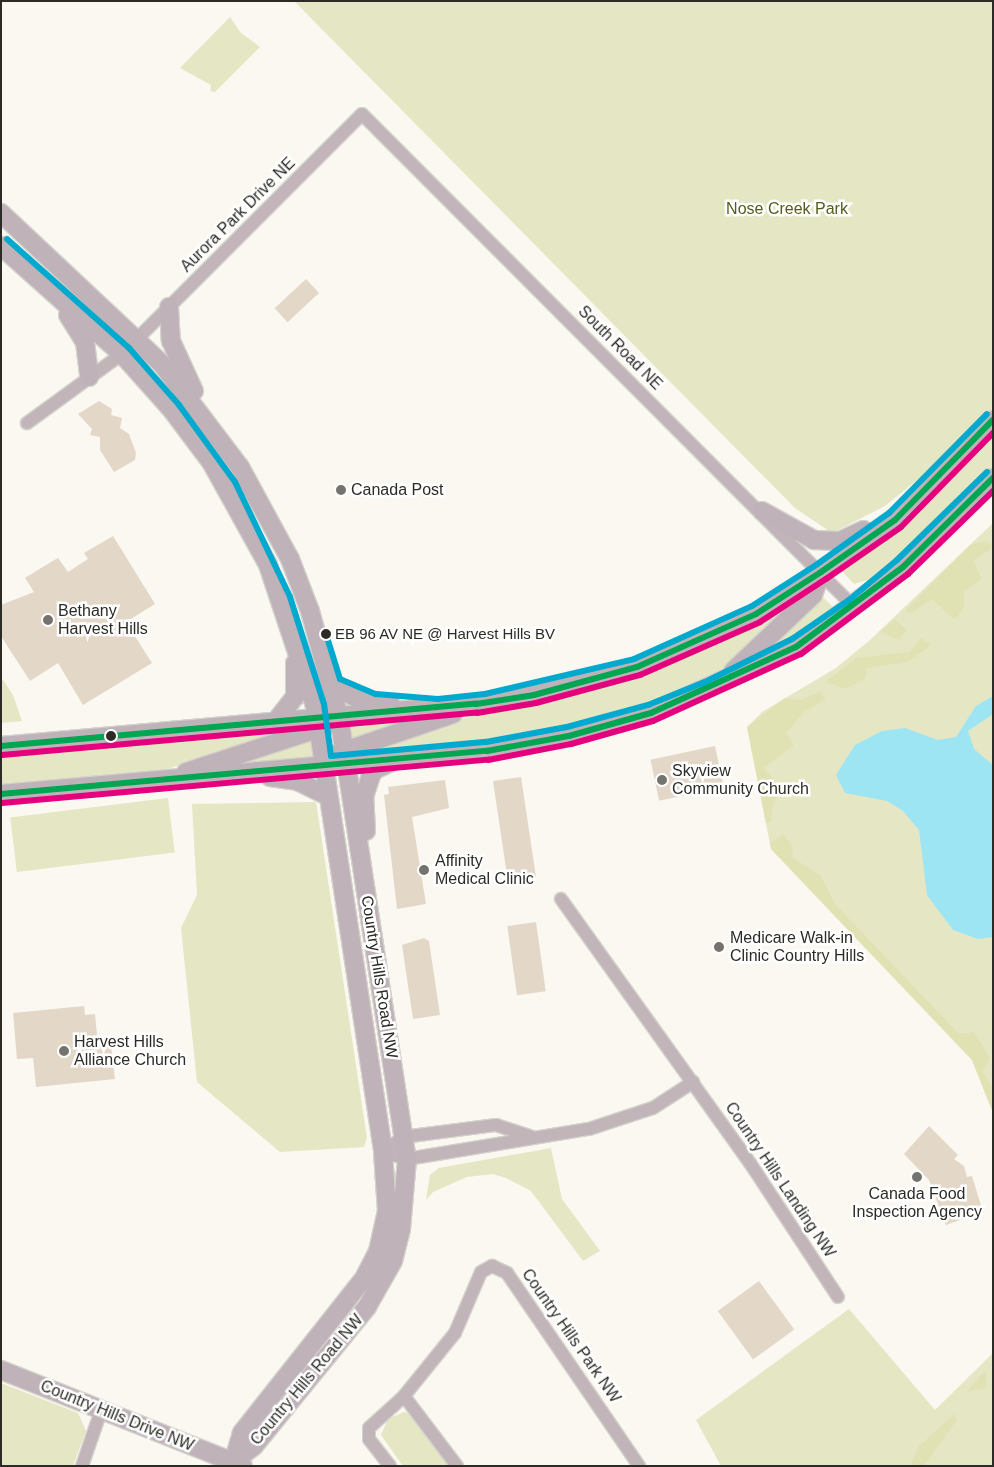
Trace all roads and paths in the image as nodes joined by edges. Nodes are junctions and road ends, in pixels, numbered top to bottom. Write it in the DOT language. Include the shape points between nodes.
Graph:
graph roads {
  1 [pos="362,114"];
  2 [pos="1,213"];
  3 [pos="1,246"];
  4 [pos="34,277"];
  5 [pos="169,308"];
  6 [pos="136,339"];
  7 [pos="122,354"];
  8 [pos="89,378"];
  9 [pos="993,420"];
  10 [pos="27,423"];
  11 [pos="219,436"];
  12 [pos="993,478"];
  13 [pos="934,481"];
  14 [pos="762,511"];
  15 [pos="821,572"];
  16 [pos="854,607"];
  17 [pos="286,612"];
  18 [pos="333,686"];
  19 [pos="709,690"];
  20 [pos="486,703"];
  21 [pos="438,708"];
  22 [pos="339,716"];
  23 [pos="276,722"];
  24 [pos="317,724"];
  25 [pos="1,746"];
  26 [pos="344,757"];
  27 [pos="398,759"];
  28 [pos="323,765"];
  29 [pos="232,773"];
  30 [pos="172,779"];
  31 [pos="1,794"];
  32 [pos="328,796"];
  33 [pos="364,876"];
  34 [pos="562,899"];
  35 [pos="694,1082"];
  36 [pos="530,1136"];
  37 [pos="403,1137"];
  38 [pos="383,1152"];
  39 [pos="406,1159"];
  40 [pos="838,1297"];
  41 [pos="1,1370"];
  42 [pos="404,1396"];
  43 [pos="102,1408"];
  44 [pos="238,1465"];
  45 [pos="641,1465"];
  46 [pos="82,1466"];
  47 [pos="390,1466"];
  48 [pos="457,1466"];
  1 -- 5 [label="street, Aurora Park Drive NE"];
  1 -- 14 [label="street, South Road NE"];
  2 -- 6 [label="main road"];
  3 -- 4 [label="main road"];
  4 -- 7 [label="main road"];
  4 -- 8 [label="main road" via="75,323 86,342"];
  5 -- 6 [label="street, Aurora Park Drive NE"];
  5 -- 11 [label="main road" via="171,341"];
  6 -- 7 [label="street, Aurora Park Drive NE"];
  6 -- 11 [label="main road"];
  7 -- 8 [label="street, Aurora Park Drive NE"];
  7 -- 17 [label="main road" via="172,410 227,486 268,565"];
  8 -- 10 [label="street, Aurora Park Drive NE"];
  9 -- 13 [label="main road"];
  11 -- 18 [label="main road, Country Hills Road NW" via="290,559"];
  12 -- 16 [label="main road" via="903,566"];
  13 -- 14 [label="main road" via="840,541 814,540"];
  13 -- 15 [label="main road" via="895,520"];
  14 -- 15 [label="street, South Road NE"];
  15 -- 16 [label="street, South Road NE"];
  15 -- 19 [label="main road" via="813,595"];
  15 -- 20 [label="main road" via="756,614 679,652 590,681"];
  16 -- 19 [label="main road" via="796,648"];
  17 -- 23 [label="main road" via="297,688 292,704"];
  17 -- 24 [label="main road, Country Hills Road NW"];
  18 -- 21 [label="main road" via="361,700"];
  18 -- 22 [label="main road, Country Hills Road NW"];
  19 -- 27 [label="main road" via="651,713 569,736 487,751"];
  20 -- 21 [label="main road"];
  20 -- 26 [label="main road"];
  21 -- 22 [label="main road"];
  22 -- 24 [label="main road"];
  22 -- 26 [label="main road, Country Hills Road NW"];
  23 -- 24 [label="main road"];
  23 -- 25 [label="main road"];
  24 -- 28 [label="main road, Country Hills Road NW"];
  24 -- 30 [label="main road" via="206,763"];
  26 -- 27 [label="main road"];
  26 -- 28 [label="main road"];
  26 -- 33 [label="main road, Country Hills Road NW"];
  27 -- 33 [label="main road" via="374,770 366,791"];
  28 -- 29 [label="main road"];
  28 -- 32 [label="main road, Country Hills Road NW"];
  29 -- 30 [label="main road"];
  29 -- 32 [label="main road" via="297,781"];
  30 -- 31 [label="main road"];
  32 -- 38 [label="main road, Country Hills Road NW"];
  33 -- 37 [label="main road, Country Hills Road NW"];
  34 -- 35 [label="street, Country Hills Landing NW"];
  35 -- 36 [label="street" via="653,1108 628,1117 589,1129"];
  35 -- 40 [label="street, Country Hills Landing NW"];
  36 -- 37 [label="street" via="496,1125"];
  36 -- 39 [label="street" via="501,1146"];
  37 -- 38 [label="street"];
  37 -- 39 [label="main road, Country Hills Road NW"];
  38 -- 39 [label="street"];
  38 -- 44 [label="main road, Country Hills Road NW" via="387,1212 378,1251 365,1277 242,1433"];
  39 -- 44 [label="main road, Country Hills Road NW" via="401,1229 380,1287"];
  41 -- 43 [label="main road, Country Hills Drive NW"];
  42 -- 45 [label="street, Country Hills Park NW" via="455,1333 481,1272 492,1266 508,1273"];
  42 -- 47 [label="street, Country Hills Park NW" via="369,1428 369,1438"];
  42 -- 48 [label="street"];
  43 -- 44 [label="main road, Country Hills Drive NW"];
  43 -- 46 [label="street"];
}
